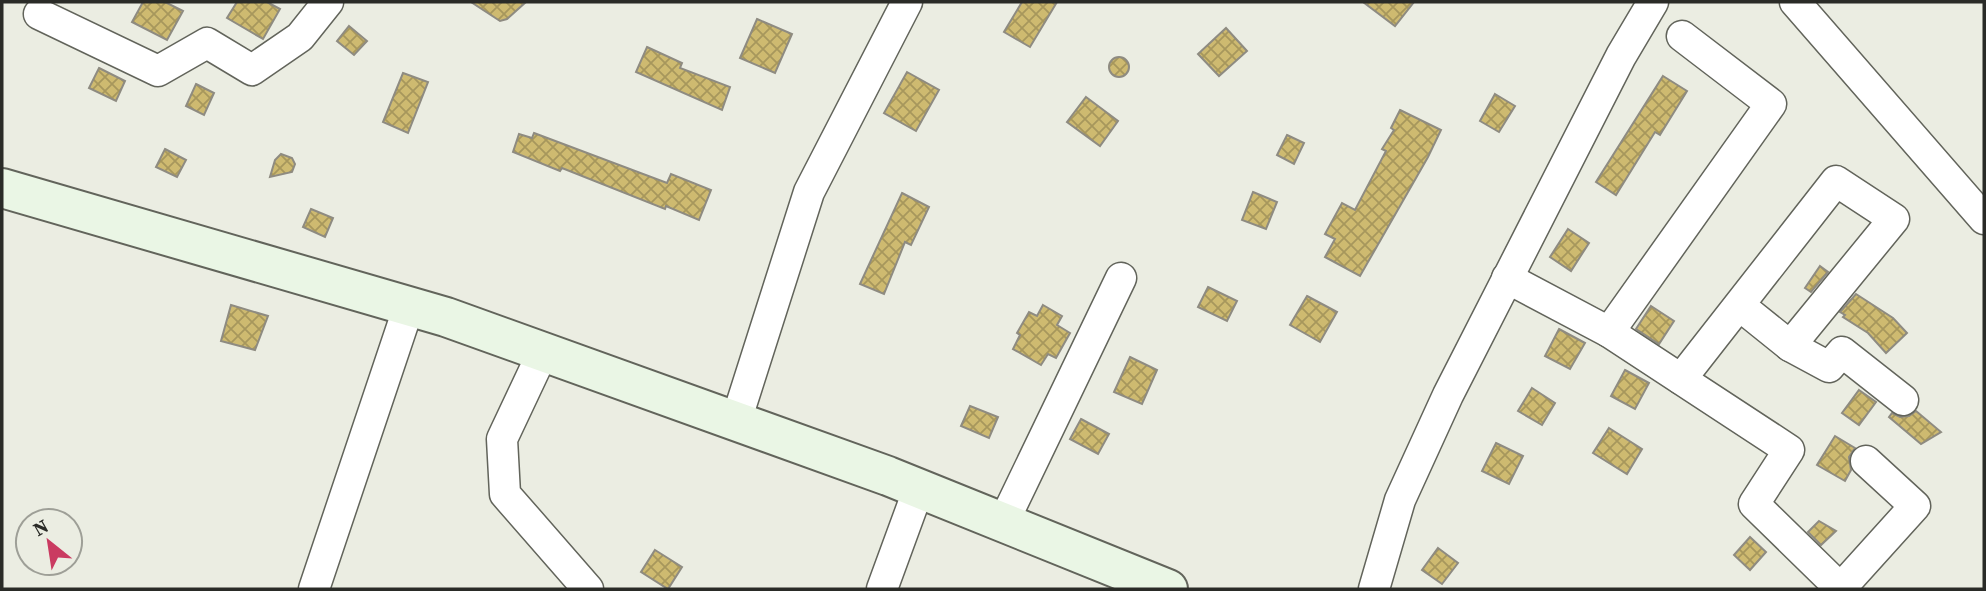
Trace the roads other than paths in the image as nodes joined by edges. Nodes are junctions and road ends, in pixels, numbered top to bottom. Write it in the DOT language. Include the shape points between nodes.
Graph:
graph roads {
  1 [pos="328,2"];
  2 [pos="907,2"];
  3 [pos="1653,2"];
  4 [pos="1795,2"];
  5 [pos="38,13"];
  6 [pos="1682,36"];
  7 [pos="2,188"];
  8 [pos="1984,219"];
  9 [pos="1121,278"];
  10 [pos="1507,278"];
  11 [pos="1739,304"];
  12 [pos="409,306"];
  13 [pos="1609,332"];
  14 [pos="1790,346"];
  15 [pos="543,352"];
  16 [pos="1681,379"];
  17 [pos="1903,400"];
  18 [pos="736,421"];
  19 [pos="1866,461"];
  20 [pos="919,488"];
  21 [pos="1004,521"];
  22 [pos="1111,578"];
  23 [pos="314,589"];
  24 [pos="587,589"];
  25 [pos="882,589"];
  26 [pos="1168,589"];
  27 [pos="1374,589"];
  28 [pos="1840,589"];
  1 -- 5 [label="street" via="300,37 252,70 207,43 158,71"];
  2 -- 18 [label="street" via="809,192"];
  3 -- 10 [label="street"];
  4 -- 8 [label="street"];
  6 -- 13 [label="street" via="1771,104"];
  7 -- 12 [label="main road"];
  9 -- 21 [label="street"];
  10 -- 13 [label="street"];
  10 -- 27 [label="street" via="1400,500"];
  11 -- 14 [label="street"];
  11 -- 14 [label="street" via="1836,181 1894,219"];
  11 -- 16 [label="street"];
  12 -- 15 [label="main road"];
  12 -- 23 [label="street"];
  13 -- 16 [label="street"];
  14 -- 17 [label="street" via="1829,367 1842,352"];
  15 -- 18 [label="main road"];
  15 -- 24 [label="street" via="502,439 505,494"];
  16 -- 28 [label="street" via="1789,450 1754,505"];
  18 -- 20 [label="main road"];
  19 -- 28 [label="street" via="1915,506"];
  20 -- 21 [label="main road"];
  20 -- 25 [label="street"];
  21 -- 22 [label="main road"];
  22 -- 26 [label="main road"];
}
